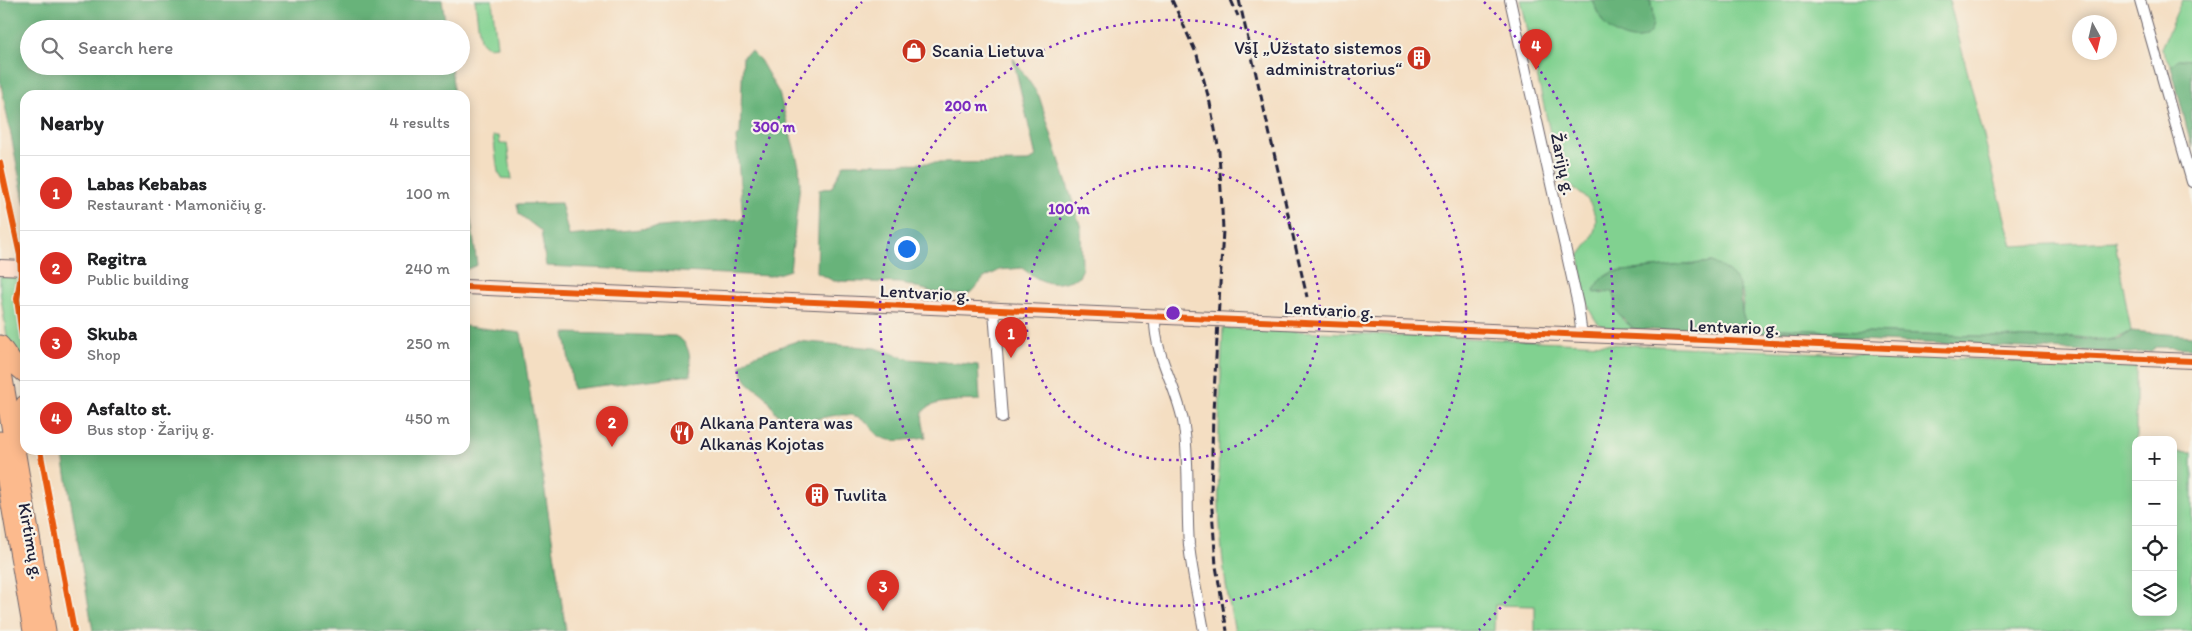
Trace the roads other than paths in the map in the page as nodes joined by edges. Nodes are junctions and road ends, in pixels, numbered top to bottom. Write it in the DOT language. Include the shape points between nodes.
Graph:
graph roads {
  1 [pos="1510,0"];
  2 [pos="2140,0"];
  3 [pos="2192,182"];
  4 [pos="0,267"];
  5 [pos="20,268"];
  6 [pos="470,288"];
  7 [pos="994,311"];
  8 [pos="1155,318"];
  9 [pos="1582,336"];
  10 [pos="0,346"];
  11 [pos="0,361"];
  12 [pos="2192,361"];
  13 [pos="20,369"];
  14 [pos="20,413"];
  15 [pos="1002,418"];
  16 [pos="6,436"];
  17 [pos="32,631"];
  18 [pos="46,631"];
  19 [pos="1204,631"];
  1 -- 9 [label="street, Žarijų g." via="1578,304"];
  2 -- 3 [label="street"];
  4 -- 5 [label="main road"];
  6 -- 7 [label="main road, Lentvario g."];
  7 -- 8 [label="main road, Lentvario g."];
  7 -- 15 [label="street"];
  8 -- 9 [label="main road, Lentvario g."];
  8 -- 19 [label="street" via="1159,354 1177,396 1184,426 1190,551"];
  9 -- 12 [label="main road, Lentvario g."];
  10 -- 13 [label="highway"];
  11 -- 16 [label="highway, Kirtimų g."];
  14 -- 16 [label="highway"];
  16 -- 17 [label="highway, Kirtimų g."];
  16 -- 18 [label="highway, Kirtimų g."];
}
